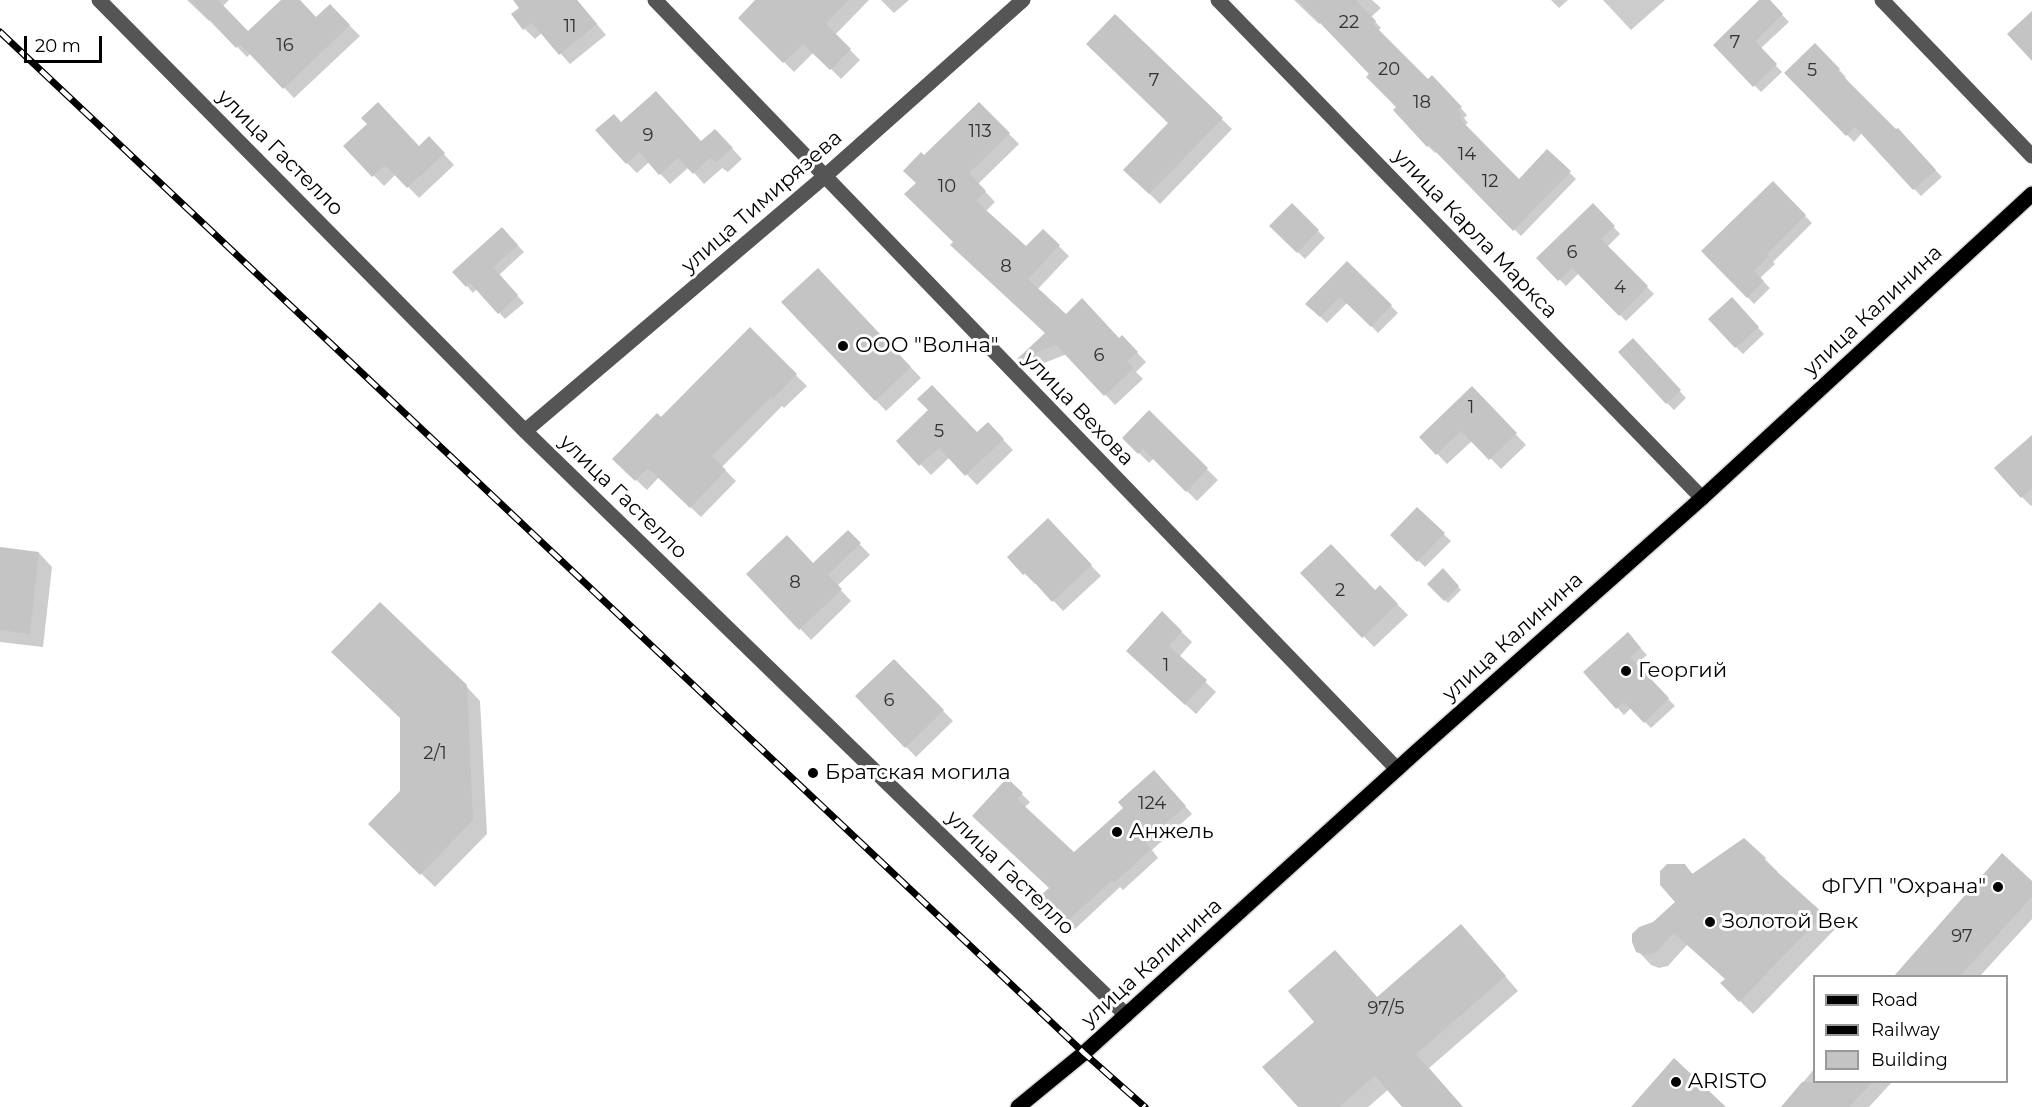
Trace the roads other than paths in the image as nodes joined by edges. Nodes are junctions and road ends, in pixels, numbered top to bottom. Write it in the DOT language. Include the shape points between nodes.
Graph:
graph roads {
  1 [pos="99,0"];
  2 [pos="655,0"];
  3 [pos="1023,0"];
  4 [pos="1218,0"];
  5 [pos="1882,0"];
  6 [pos="2032,156"];
  7 [pos="824,177"];
  8 [pos="2032,194"];
  9 [pos="525,431"];
  10 [pos="1701,498"];
  11 [pos="1397,769"];
  12 [pos="1126,1015"];
  13 [pos="1018,1107"];
  1 -- 9 [label="street, улица Гастелло"];
  2 -- 7 [label="street, улица Вехова"];
  3 -- 7 [label="street, улица Тимирязева"];
  4 -- 10 [label="street, улица Карла Маркса"];
  5 -- 6 [label="street"];
  7 -- 9 [label="street, улица Тимирязева"];
  7 -- 11 [label="street, улица Вехова"];
  8 -- 10 [label="main road, улица Калинина"];
  9 -- 12 [label="street, улица Гастелло"];
  10 -- 11 [label="main road, улица Калинина"];
  11 -- 12 [label="main road, улица Калинина"];
  12 -- 13 [label="main road, улица Калинина"];
}
